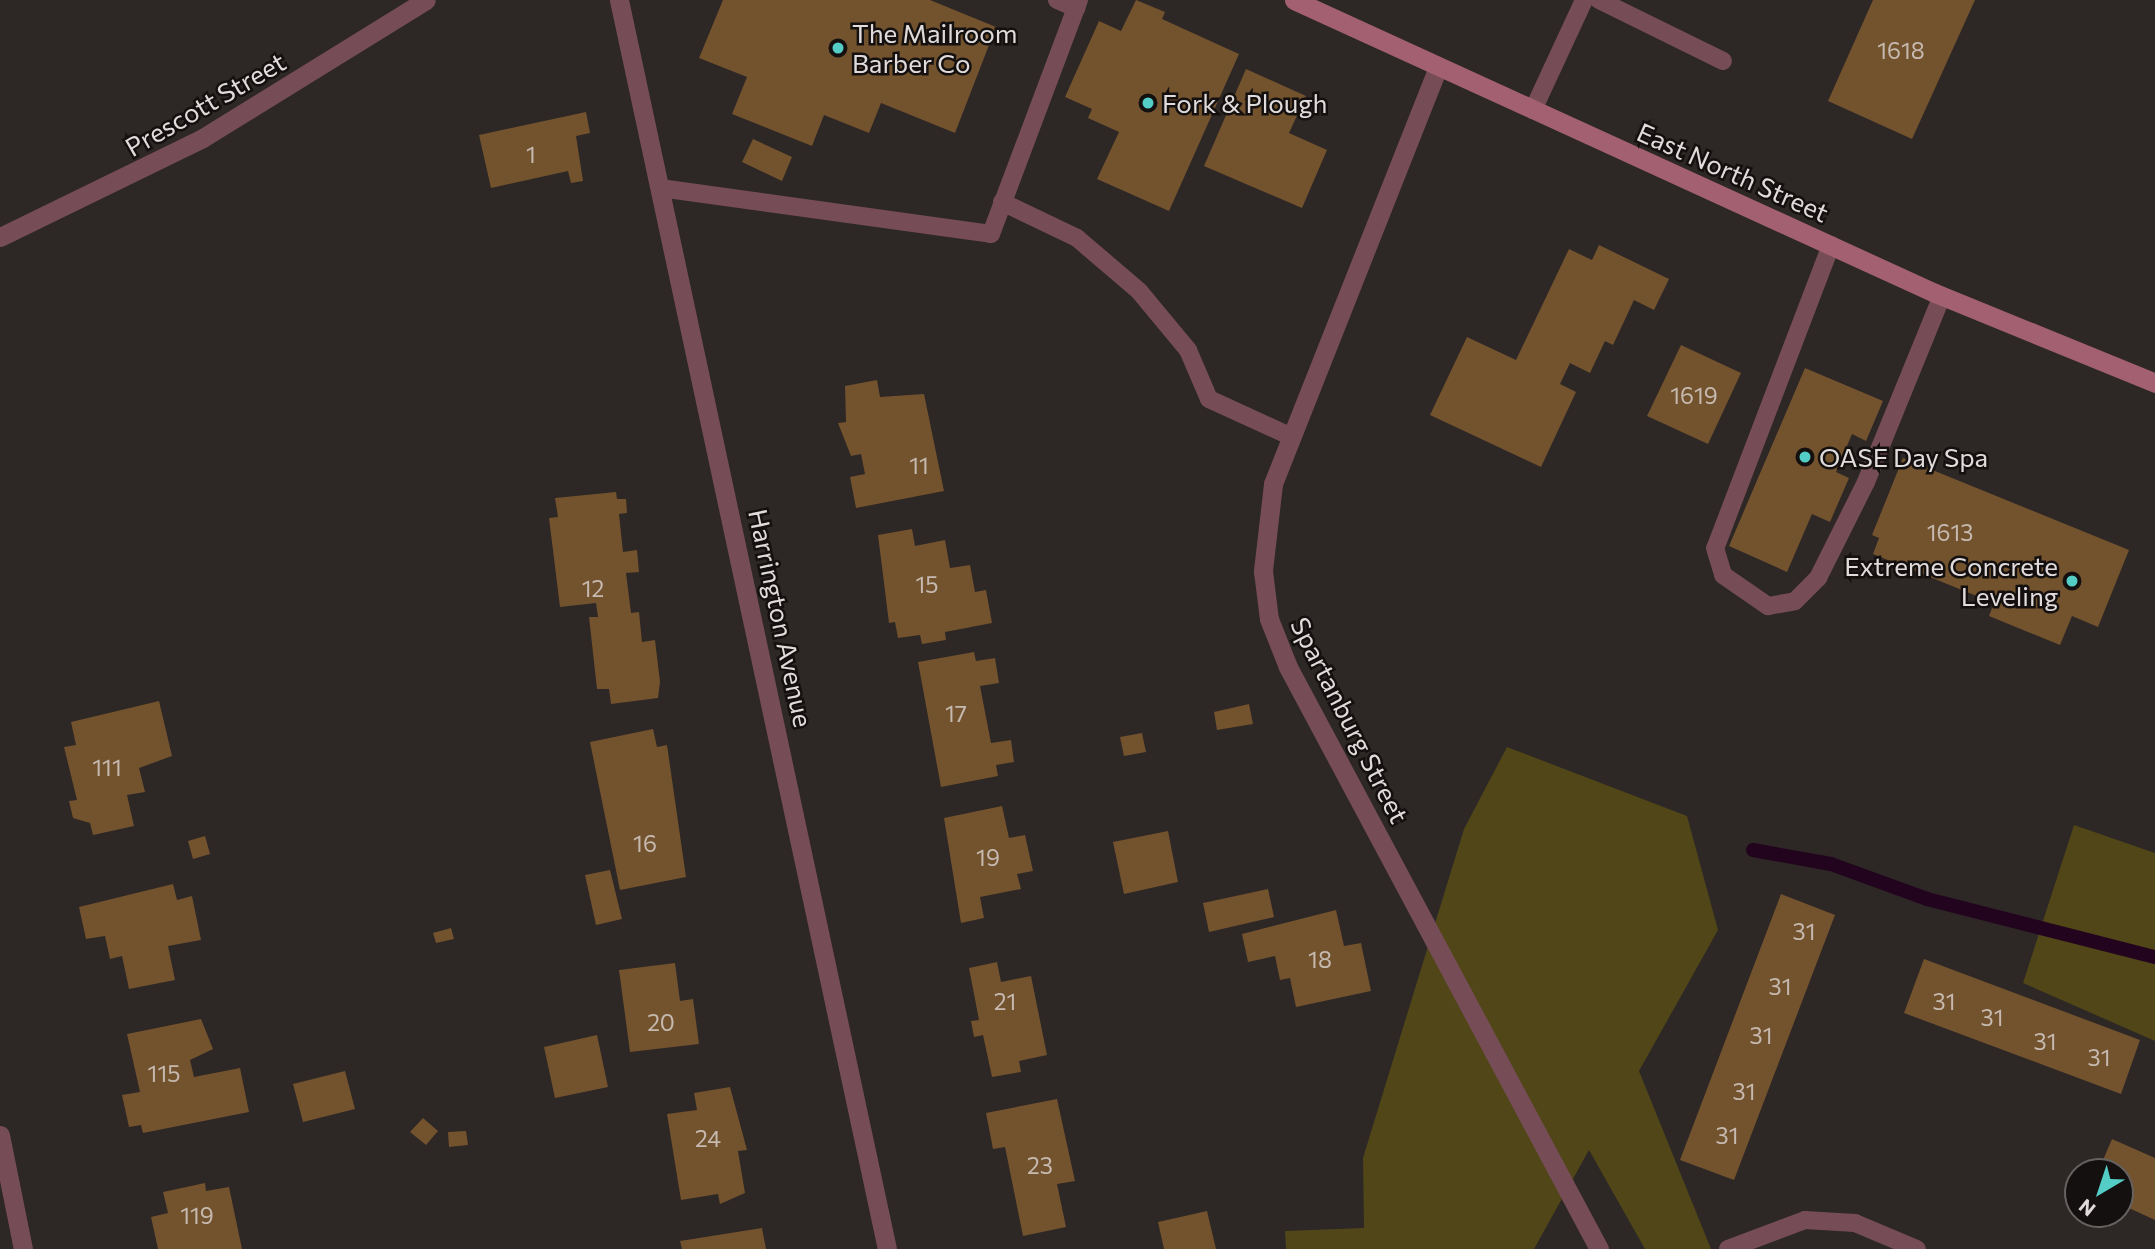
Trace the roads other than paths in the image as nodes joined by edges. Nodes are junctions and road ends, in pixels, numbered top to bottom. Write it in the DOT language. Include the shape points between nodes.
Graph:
graph roads {
  1 [pos="426,0"];
  2 [pos="619,0"];
  3 [pos="1057,0"];
  4 [pos="1294,0"];
  5 [pos="1584,0"];
  6 [pos="1599,0"];
  7 [pos="1078,4"];
  8 [pos="1723,61"];
  9 [pos="1438,67"];
  10 [pos="1533,110"];
  11 [pos="660,188"];
  12 [pos="1002,202"];
  13 [pos="0,237"];
  14 [pos="1831,245"];
  15 [pos="1942,296"];
  16 [pos="2155,383"];
  17 [pos="1292,437"];
  18 [pos="0,1135"];
  19 [pos="23,1249"];
  20 [pos="887,1249"];
  21 [pos="1599,1249"];
  22 [pos="1728,1249"];
  23 [pos="1917,1249"];
  1 -- 13 [label="street, Prescott Street" via="201,139"];
  2 -- 11 [label="street, Harrington Avenue"];
  3 -- 7 [label="lane"];
  4 -- 9 [label="main road, East North Street"];
  5 -- 10 [label="lane"];
  6 -- 8 [label="lane"];
  7 -- 12 [label="lane"];
  9 -- 10 [label="main road, East North Street"];
  9 -- 17 [label="street, Spartanburg Street"];
  10 -- 14 [label="main road, East North Street"];
  11 -- 12 [label="lane" via="991,234"];
  11 -- 20 [label="street, Harrington Avenue"];
  12 -- 17 [label="lane" via="1077,238 1139,291 1188,350 1209,399"];
  14 -- 15 [label="main road, East North Street"];
  14 -- 15 [label="lane" via="1715,548 1723,575 1768,606 1795,601 1818,578 1866,482"];
  15 -- 16 [label="main road, East North Street"];
  17 -- 21 [label="street, Spartanburg Street" via="1266,524 1269,619 1288,667"];
  18 -- 19 [label="street"];
  22 -- 23 [label="lane" via="1805,1220 1854,1223"];
}
